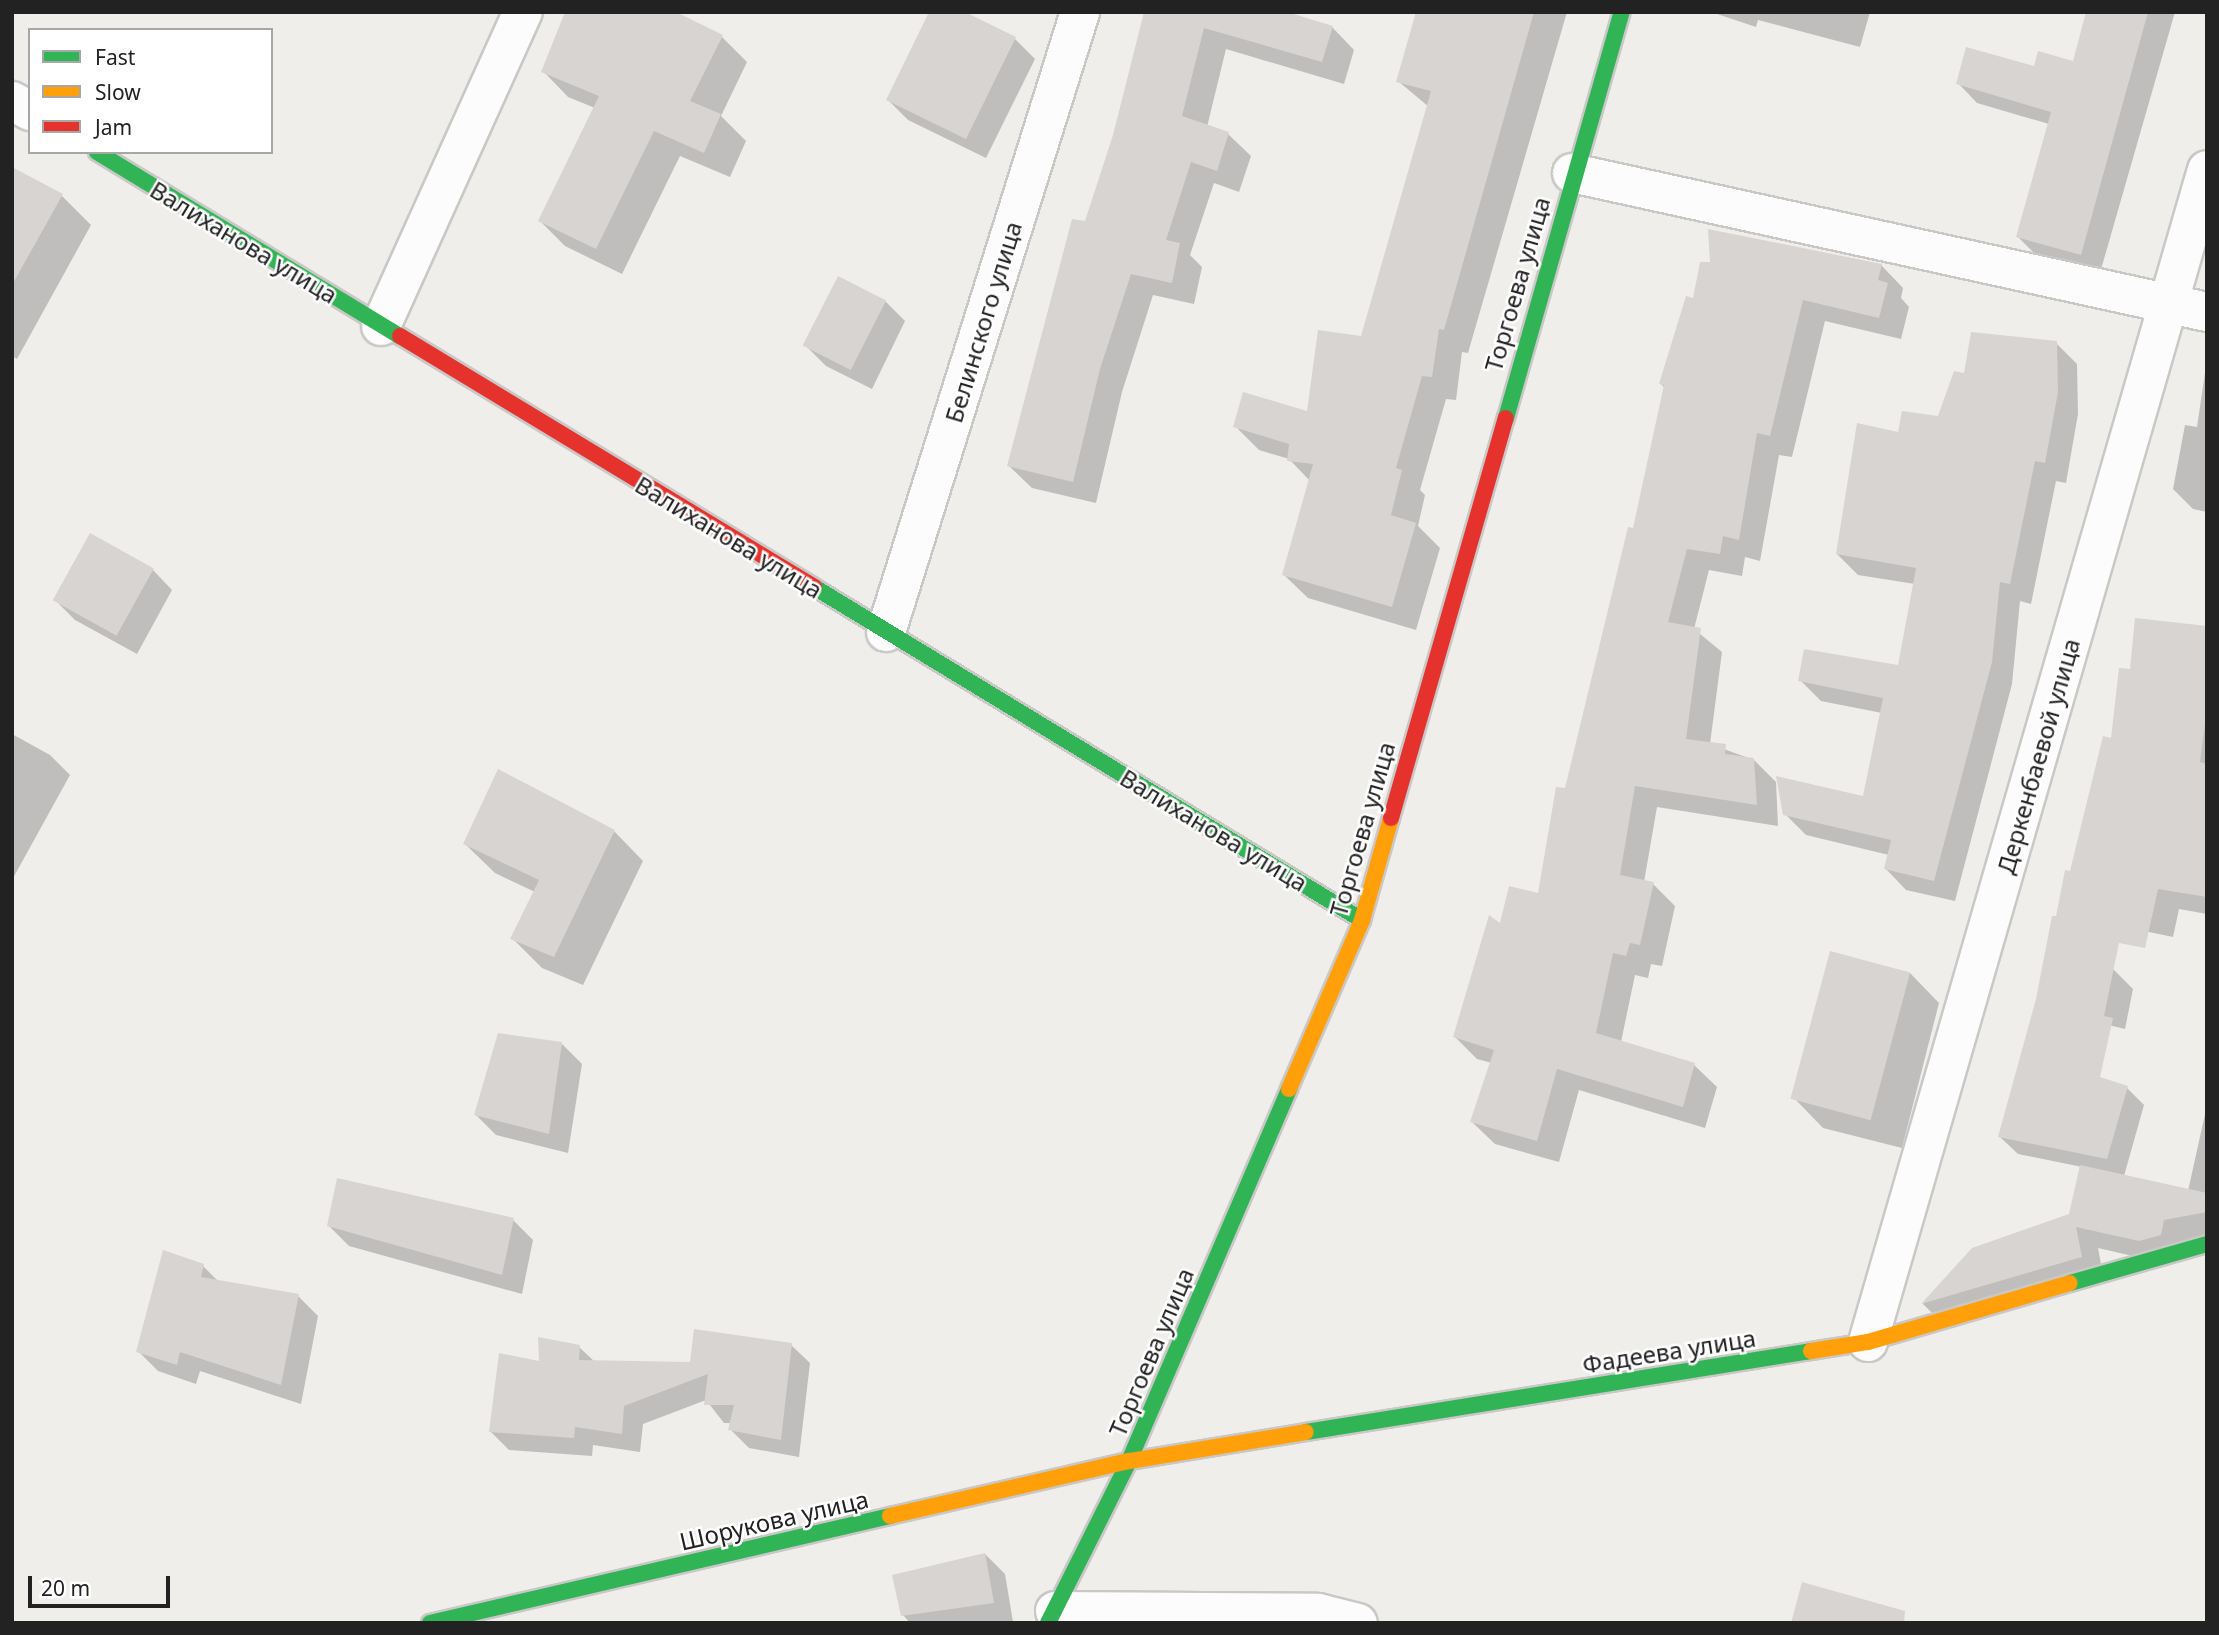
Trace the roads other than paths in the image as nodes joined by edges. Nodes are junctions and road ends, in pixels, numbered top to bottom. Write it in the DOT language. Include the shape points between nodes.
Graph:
graph roads {
  1 [pos="523,12"];
  2 [pos="1080,12"];
  3 [pos="1622,12"];
  4 [pos="12,101"];
  5 [pos="28,110"];
  6 [pos="100,154"];
  7 [pos="2207,170"];
  8 [pos="1572,173"];
  9 [pos="2169,304"];
  10 [pos="2207,312"];
  11 [pos="381,326"];
  12 [pos="886,632"];
  13 [pos="1362,920"];
  14 [pos="2207,1244"];
  15 [pos="1868,1342"];
  16 [pos="1129,1461"];
  17 [pos="1051,1617"];
  18 [pos="430,1623"];
  19 [pos="1358,1623"];
  1 -- 11 [label="street"];
  2 -- 12 [label="street, Белинского улица"];
  3 -- 8 [label="street, Торгоева улица"];
  4 -- 5 [label="street"];
  6 -- 11 [label="street, Валиханова улица"];
  7 -- 9 [label="street, Деркенбаевой улица"];
  8 -- 9 [label="street"];
  8 -- 13 [label="street, Торгоева улица"];
  9 -- 10 [label="street"];
  9 -- 15 [label="street, Деркенбаевой улица"];
  11 -- 12 [label="street, Валиханова улица"];
  12 -- 13 [label="street, Валиханова улица"];
  13 -- 16 [label="street, Торгоева улица"];
  14 -- 15 [label="street, Фадеева улица"];
  15 -- 16 [label="street, Фадеева улица"];
  16 -- 17 [label="street, Торгоева улица"];
  16 -- 18 [label="street, Шорукова улица"];
  17 -- 19 [label="street" via="1318,1613"];
}
